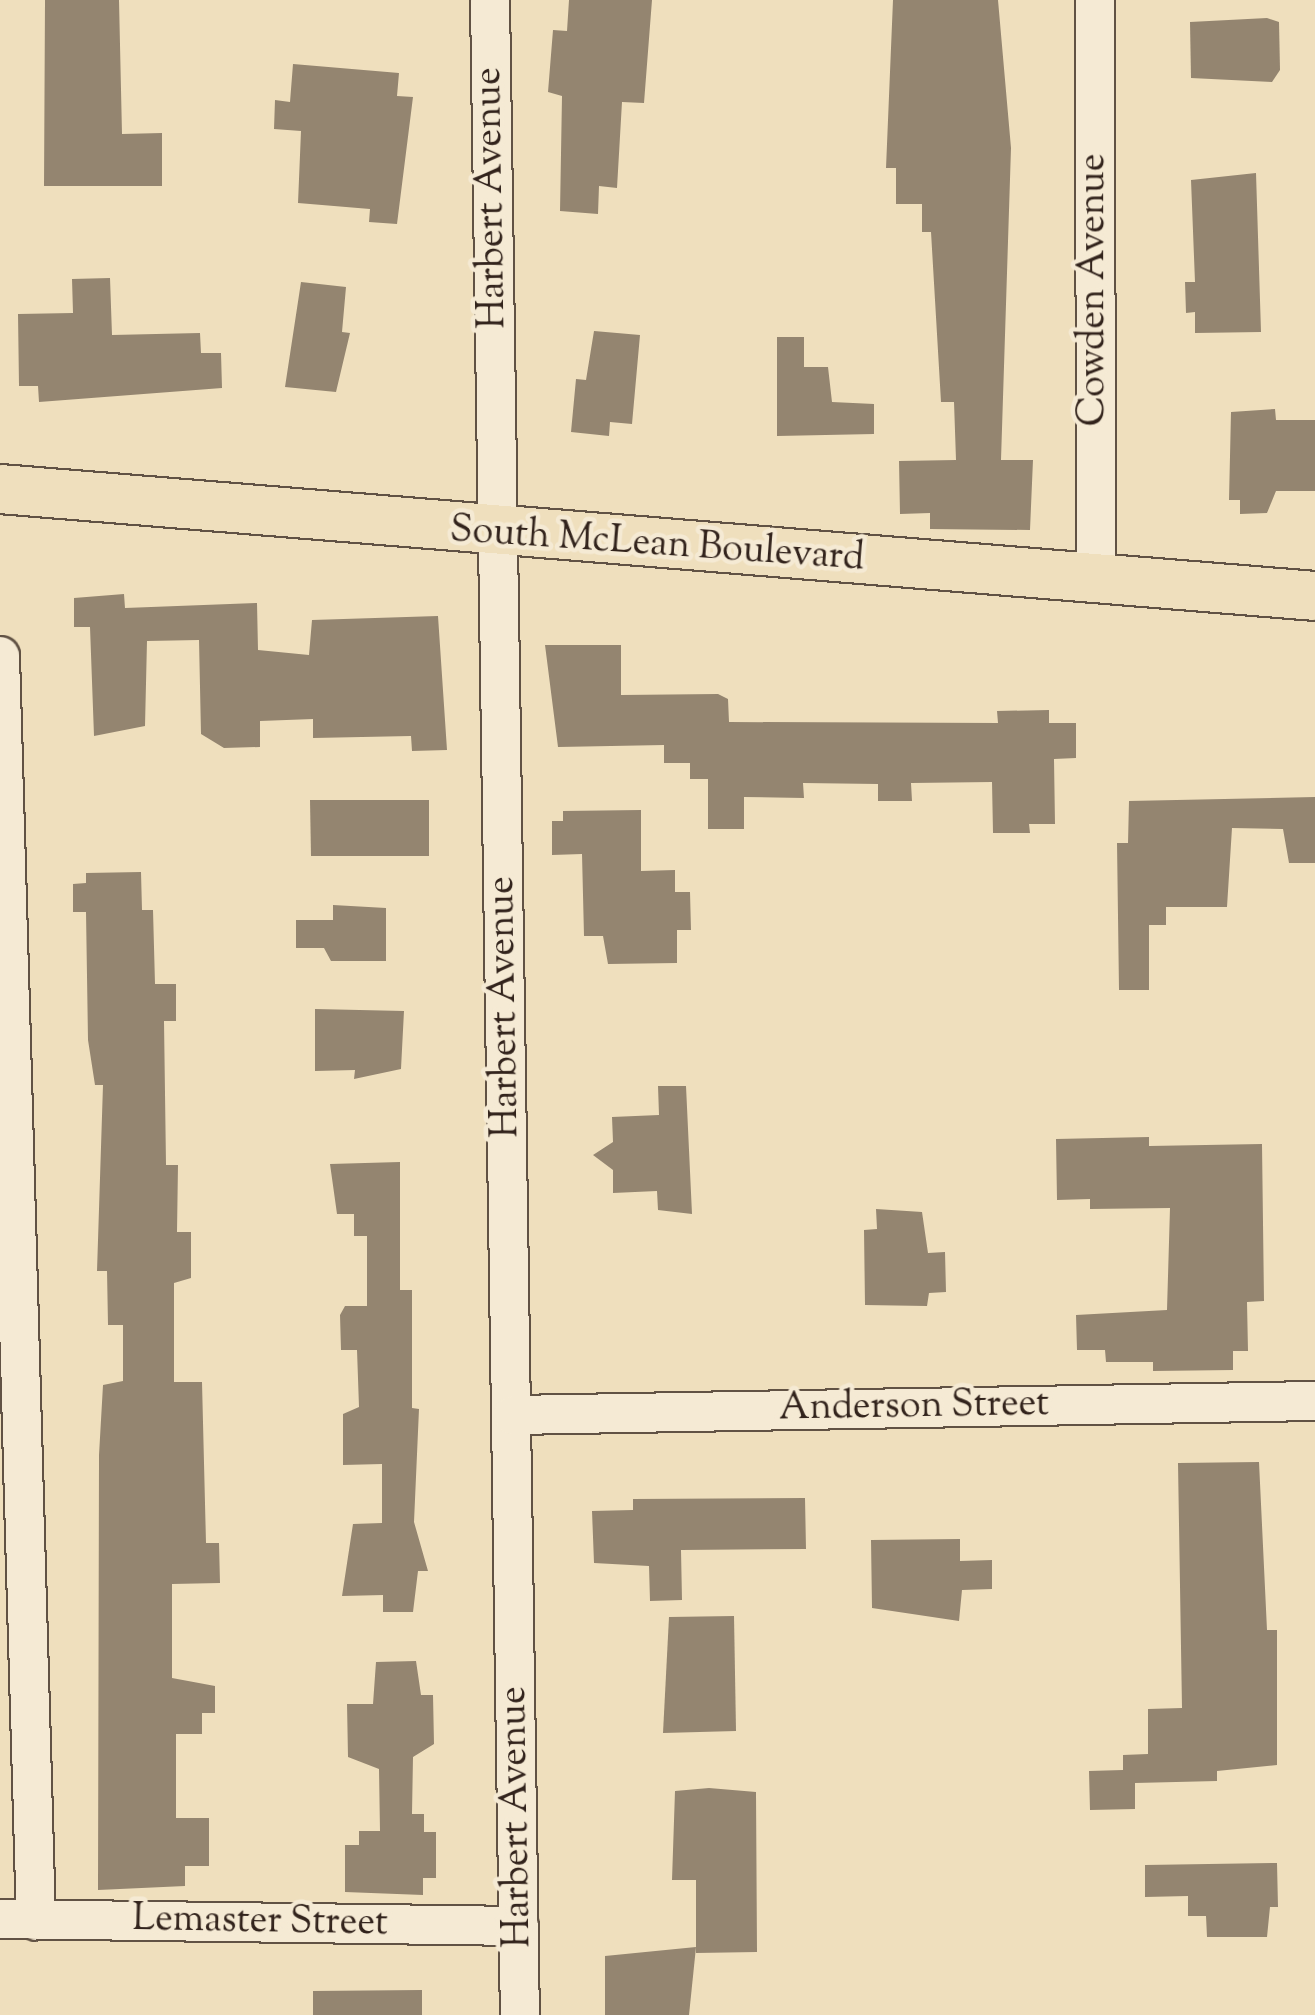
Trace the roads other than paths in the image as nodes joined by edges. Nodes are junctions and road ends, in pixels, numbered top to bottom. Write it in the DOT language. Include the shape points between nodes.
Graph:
graph roads {
  1 [pos="490,0"];
  2 [pos="1095,0"];
  3 [pos="0,489"];
  4 [pos="497,534"];
  5 [pos="1096,579"];
  6 [pos="1315,596"];
  7 [pos="0,656"];
  8 [pos="1315,1401"];
  9 [pos="513,1415"];
  10 [pos="18,1920"];
  11 [pos="519,1926"];
  12 [pos="520,2015"];
  1 -- 4 [label="street, Harbert Avenue"];
  2 -- 5 [label="street, Cowden Avenue"];
  3 -- 4 [label="main road, South McLean Boulevard"];
  4 -- 5 [label="main road, South McLean Boulevard"];
  4 -- 9 [label="street, Harbert Avenue"];
  5 -- 6 [label="main road, South McLean Boulevard"];
  7 -- 10 [label="street"];
  8 -- 9 [label="street, Anderson Street"];
  9 -- 11 [label="street, Harbert Avenue"];
  10 -- 11 [label="street, Lemaster Street"];
  11 -- 12 [label="street, Harbert Avenue"];
}
